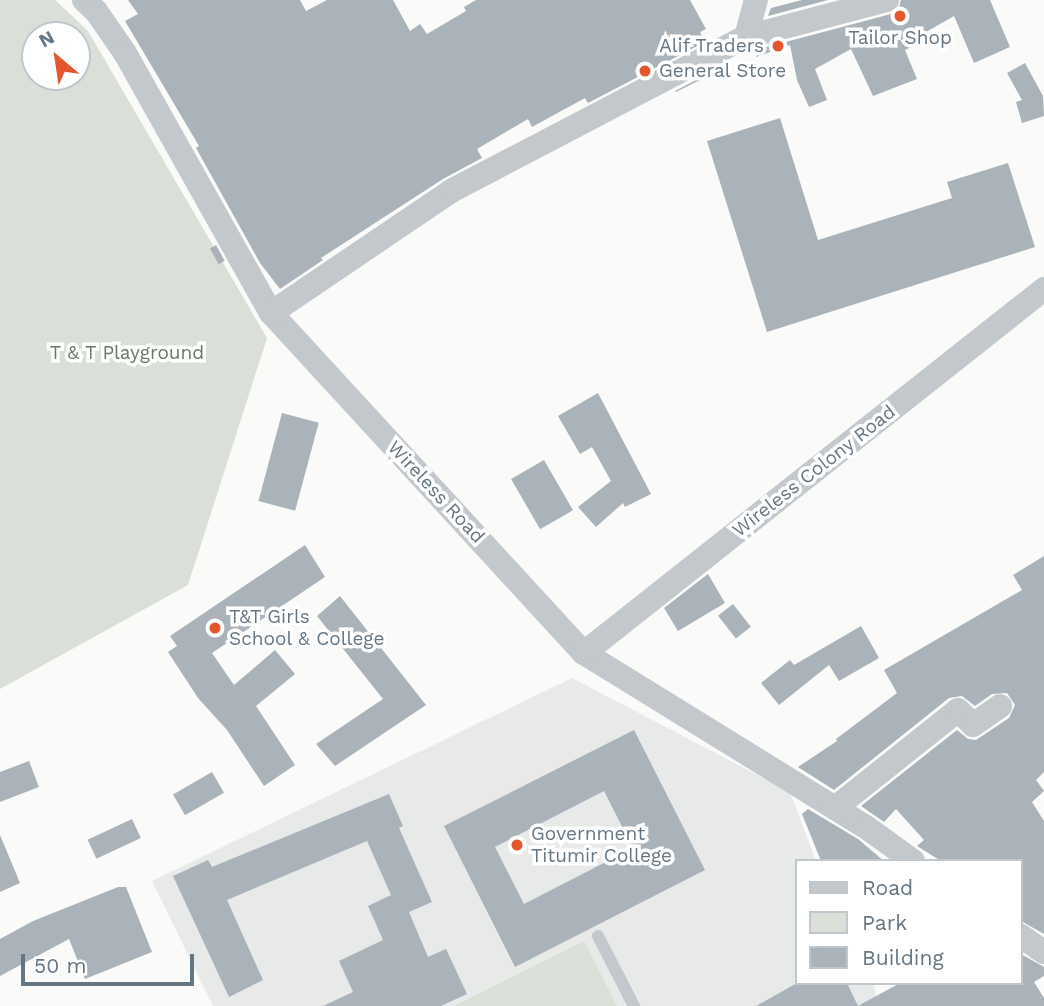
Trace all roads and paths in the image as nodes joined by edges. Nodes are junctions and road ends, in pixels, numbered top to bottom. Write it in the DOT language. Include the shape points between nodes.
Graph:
graph roads {
  1 [pos="83,0"];
  2 [pos="756,0"];
  3 [pos="887,0"];
  4 [pos="746,37"];
  5 [pos="1044,289"];
  6 [pos="271,313"];
  7 [pos="584,653"];
  8 [pos="1000,706"];
  9 [pos="835,808"];
  10 [pos="911,859"];
  11 [pos="598,936"];
  12 [pos="1023,937"];
  13 [pos="1044,952"];
  14 [pos="634,1006"];
  1 -- 6 [label="street, Wireless Road" via="125,53"];
  2 -- 4 [label="street"];
  3 -- 4 [label="street"];
  4 -- 6 [label="street" via="451,191"];
  5 -- 7 [label="street, Wireless Colony Road"];
  6 -- 7 [label="street, Wireless Road"];
  7 -- 9 [label="street, Wireless Road"];
  8 -- 9 [label="street" via="973,725 958,709"];
  9 -- 10 [label="street, Wireless Road"];
  11 -- 14 [label="lane"];
  12 -- 13 [label="street"];
}
